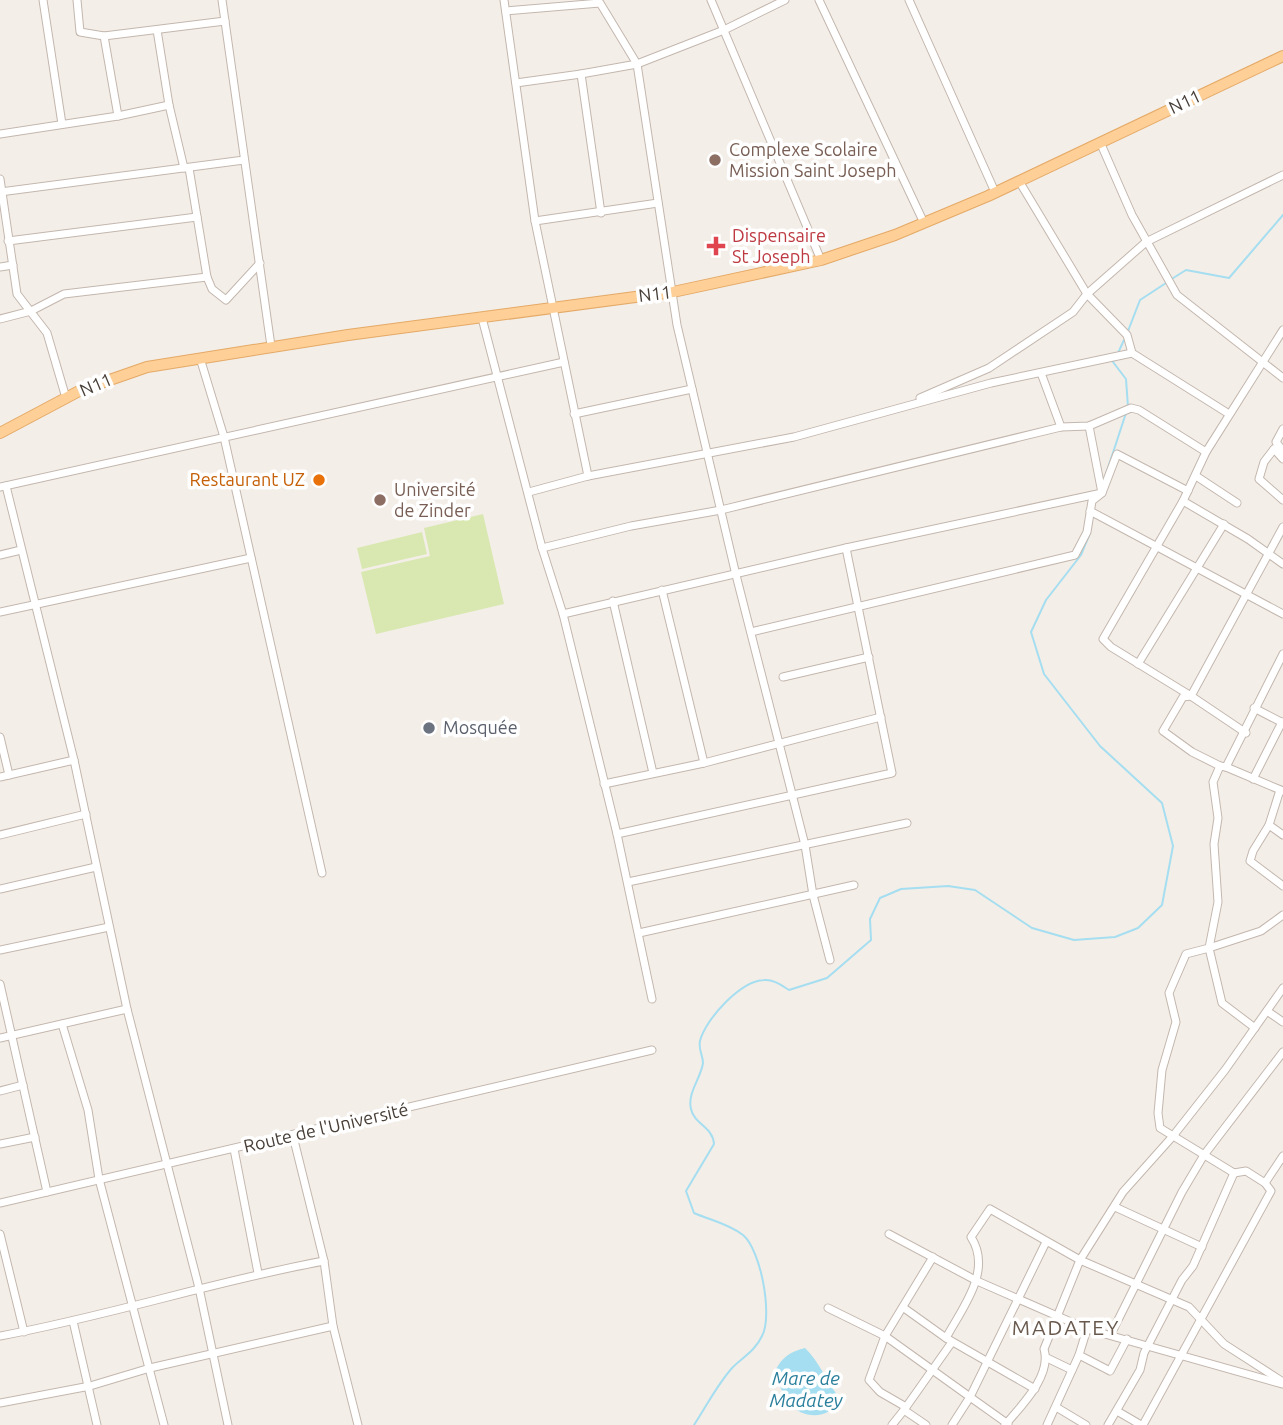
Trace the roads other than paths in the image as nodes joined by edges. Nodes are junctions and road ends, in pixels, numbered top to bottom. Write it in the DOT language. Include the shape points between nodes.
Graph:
graph roads {
  1 [pos="43,0"];
  2 [pos="77,0"];
  3 [pos="222,0"];
  4 [pos="504,0"];
  5 [pos="609,0"];
  6 [pos="711,0"];
  7 [pos="785,0"];
  8 [pos="819,0"];
  9 [pos="909,0"];
  10 [pos="600,3"];
  11 [pos="570,4"];
  12 [pos="506,11"];
  13 [pos="225,21"];
  14 [pos="157,30"];
  15 [pos="724,30"];
  16 [pos="104,36"];
  17 [pos="1283,56"];
  18 [pos="637,64"];
  19 [pos="581,74"];
  20 [pos="516,83"];
  21 [pos="169,105"];
  22 [pos="118,116"];
  23 [pos="62,124"];
  24 [pos="0,134"];
  25 [pos="1100,142"];
  26 [pos="244,160"];
  27 [pos="187,168"];
  28 [pos="1283,175"];
  29 [pos="0,179"];
  30 [pos="1019,181"];
  31 [pos="1,192"];
  32 [pos="995,192"];
  33 [pos="658,203"];
  34 [pos="601,213"];
  35 [pos="197,217"];
  36 [pos="535,221"];
  37 [pos="924,223"];
  38 [pos="8,241"];
  39 [pos="1146,242"];
  40 [pos="821,260"];
  41 [pos="260,263"];
  42 [pos="13,265"];
  43 [pos="0,267"];
  44 [pos="206,276"];
  45 [pos="673,292"];
  46 [pos="1087,294"];
  47 [pos="552,309"];
  48 [pos="31,312"];
  49 [pos="482,318"];
  50 [pos="0,319"];
  51 [pos="1283,330"];
  52 [pos="271,346"];
  53 [pos="1132,353"];
  54 [pos="200,358"];
  55 [pos="564,362"];
  56 [pos="1260,362"];
  57 [pos="1041,373"];
  58 [pos="497,376"];
  59 [pos="1283,378"];
  60 [pos="692,389"];
  61 [pos="66,398"];
  62 [pos="897,408"];
  63 [pos="574,414"];
  64 [pos="1229,414"];
  65 [pos="1089,426"];
  66 [pos="1060,427"];
  67 [pos="1283,429"];
  68 [pos="0,433"];
  69 [pos="224,437"];
  70 [pos="1274,449"];
  71 [pos="1283,451"];
  72 [pos="1206,452"];
  73 [pos="709,454"];
  74 [pos="1283,459"];
  75 [pos="588,476"];
  76 [pos="1196,476"];
  77 [pos="3,487"];
  78 [pos="1188,491"];
  79 [pos="529,492"];
  80 [pos="1102,493"];
  81 [pos="1183,500"];
  82 [pos="1283,500"];
  83 [pos="1237,503"];
  84 [pos="721,510"];
  85 [pos="1090,511"];
  86 [pos="1224,524"];
  87 [pos="1283,527"];
  88 [pos="1156,546"];
  89 [pos="542,548"];
  90 [pos="846,548"];
  91 [pos="21,550"];
  92 [pos="1270,554"];
  93 [pos="0,555"];
  94 [pos="251,558"];
  95 [pos="1283,564"];
  96 [pos="1195,568"];
  97 [pos="736,575"];
  98 [pos="662,590"];
  99 [pos="1248,596"];
  100 [pos="613,601"];
  101 [pos="34,605"];
  102 [pos="859,608"];
  103 [pos="0,612"];
  104 [pos="563,614"];
  105 [pos="1283,614"];
  106 [pos="751,632"];
  107 [pos="1283,654"];
  108 [pos="869,657"];
  109 [pos="1138,664"];
  110 [pos="783,677"];
  111 [pos="1191,696"];
  112 [pos="1254,708"];
  113 [pos="881,717"];
  114 [pos="1282,723"];
  115 [pos="1246,733"];
  116 [pos="0,737"];
  117 [pos="778,744"];
  118 [pos="74,760"];
  119 [pos="704,763"];
  120 [pos="1223,767"];
  121 [pos="653,773"];
  122 [pos="9,775"];
  123 [pos="0,777"];
  124 [pos="1253,779"];
  125 [pos="604,784"];
  126 [pos="1281,791"];
  127 [pos="793,796"];
  128 [pos="86,814"];
  129 [pos="907,823"];
  130 [pos="1269,825"];
  131 [pos="617,834"];
  132 [pos="0,835"];
  133 [pos="1283,835"];
  134 [pos="805,845"];
  135 [pos="96,867"];
  136 [pos="322,873"];
  137 [pos="628,881"];
  138 [pos="854,885"];
  139 [pos="1283,886"];
  140 [pos="0,889"];
  141 [pos="813,895"];
  142 [pos="1283,915"];
  143 [pos="109,927"];
  144 [pos="639,933"];
  145 [pos="1209,948"];
  146 [pos="0,950"];
  147 [pos="830,960"];
  148 [pos="0,984"];
  149 [pos="1283,988"];
  150 [pos="652,999"];
  151 [pos="127,1009"];
  152 [pos="1267,1011"];
  153 [pos="1283,1022"];
  154 [pos="62,1024"];
  155 [pos="1255,1028"];
  156 [pos="11,1035"];
  157 [pos="0,1038"];
  158 [pos="652,1050"];
  159 [pos="1283,1052"];
  160 [pos="23,1086"];
  161 [pos="0,1091"];
  162 [pos="293,1136"];
  163 [pos="1173,1136"];
  164 [pos="35,1137"];
  165 [pos="0,1144"];
  166 [pos="233,1149"];
  167 [pos="1204,1154"];
  168 [pos="1283,1156"];
  169 [pos="165,1165"];
  170 [pos="1234,1172"];
  171 [pos="99,1180"];
  172 [pos="1265,1182"];
  173 [pos="47,1192"];
  174 [pos="0,1203"];
  175 [pos="1115,1207"];
  176 [pos="1163,1229"];
  177 [pos="0,1234"];
  178 [pos="889,1234"];
  179 [pos="1046,1242"];
  180 [pos="1202,1247"];
  181 [pos="933,1257"];
  182 [pos="1080,1260"];
  183 [pos="324,1261"];
  184 [pos="258,1273"];
  185 [pos="977,1281"];
  186 [pos="1136,1283"];
  187 [pos="199,1289"];
  188 [pos="1173,1298"];
  189 [pos="1017,1299"];
  190 [pos="132,1306"];
  191 [pos="828,1308"];
  192 [pos="904,1308"];
  193 [pos="1056,1315"];
  194 [pos="1201,1318"];
  195 [pos="73,1321"];
  196 [pos="333,1326"];
  197 [pos="1087,1329"];
  198 [pos="24,1332"];
  199 [pos="1111,1334"];
  200 [pos="0,1336"];
  201 [pos="886,1336"];
  202 [pos="1127,1339"];
  203 [pos="949,1340"];
  204 [pos="1150,1344"];
  205 [pos="213,1355"];
  206 [pos="1079,1355"];
  207 [pos="1182,1356"];
  208 [pos="1047,1358"];
  209 [pos="987,1362"];
  210 [pos="150,1368"];
  211 [pos="933,1369"];
  212 [pos="1072,1370"];
  213 [pos="1283,1383"];
  214 [pos="90,1387"];
  215 [pos="1035,1389"];
  216 [pos="970,1397"];
  217 [pos="0,1404"];
  218 [pos="1056,1406"];
  219 [pos="905,1409"];
  220 [pos="1117,1411"];
  221 [pos="1007,1424"];
  222 [pos="97,1425"];
  223 [pos="164,1425"];
  224 [pos="228,1425"];
  225 [pos="358,1425"];
  226 [pos="892,1425"];
  227 [pos="926,1425"];
  228 [pos="951,1425"];
  229 [pos="1047,1425"];
  230 [pos="1087,1425"];
  231 [pos="1108,1425"];
  232 [pos="1142,1425"];
  1 -- 23 [label="street"];
  2 -- 16 [label="street" via="80,32"];
  3 -- 13 [label="street"];
  4 -- 12 [label="street"];
  5 -- 10 [label="street"];
  6 -- 15 [label="street"];
  7 -- 15 [label="street"];
  8 -- 37 [label="street"];
  9 -- 32 [label="street"];
  10 -- 11 [label="street"];
  10 -- 18 [label="street"];
  11 -- 12 [label="street"];
  12 -- 20 [label="street"];
  13 -- 14 [label="street"];
  13 -- 26 [label="street"];
  14 -- 16 [label="street"];
  14 -- 21 [label="street"];
  15 -- 18 [label="street"];
  15 -- 40 [label="street"];
  16 -- 22 [label="street"];
  17 -- 25 [label="main road, N11"];
  18 -- 19 [label="street"];
  18 -- 33 [label="street"];
  19 -- 20 [label="street"];
  19 -- 34 [label="street"];
  20 -- 36 [label="street"];
  21 -- 22 [label="street"];
  21 -- 27 [label="street"];
  22 -- 23 [label="street"];
  23 -- 24 [label="street"];
  25 -- 30 [label="main road, N11"];
  25 -- 39 [label="street"];
  26 -- 27 [label="street"];
  26 -- 41 [label="street"];
  27 -- 31 [label="street"];
  27 -- 35 [label="street"];
  28 -- 39 [label="street"];
  29 -- 31 [label="street"];
  30 -- 32 [label="main road, N11"];
  30 -- 46 [label="street"];
  31 -- 38 [label="street"];
  32 -- 37 [label="main road, N11"];
  33 -- 34 [label="street"];
  33 -- 45 [label="street"];
  34 -- 36 [label="street"];
  35 -- 38 [label="street"];
  35 -- 44 [label="street"];
  36 -- 47 [label="street"];
  37 -- 40 [label="main road, N11"];
  38 -- 42 [label="street"];
  39 -- 46 [label="street"];
  39 -- 56 [label="street" via="1177,295"];
  40 -- 45 [label="main road, N11"];
  41 -- 44 [label="street" via="226,300 212,289"];
  41 -- 52 [label="street"];
  42 -- 43 [label="street"];
  42 -- 48 [label="street" via="17,294"];
  44 -- 48 [label="street" via="64,294"];
  45 -- 47 [label="main road, N11"];
  45 -- 60 [label="street"];
  46 -- 53 [label="street" via="1127,335"];
  46 -- 62 [label="street" via="1073,312 989,368"];
  47 -- 49 [label="main road, N11"];
  47 -- 55 [label="street"];
  48 -- 50 [label="street"];
  48 -- 61 [label="street" via="47,334"];
  49 -- 52 [label="main road, N11"];
  49 -- 58 [label="street"];
  51 -- 56 [label="street"];
  52 -- 54 [label="main road, N11"];
  53 -- 57 [label="street"];
  53 -- 64 [label="street"];
  54 -- 61 [label="main road, N11" via="117,376"];
  54 -- 69 [label="street"];
  55 -- 58 [label="street"];
  55 -- 63 [label="street"];
  56 -- 59 [label="street"];
  56 -- 64 [label="street"];
  57 -- 62 [label="street"];
  57 -- 66 [label="street"];
  58 -- 69 [label="street"];
  58 -- 79 [label="street"];
  60 -- 63 [label="street"];
  60 -- 73 [label="street"];
  61 -- 68 [label="main road, N11"];
  62 -- 73 [label="street"];
  63 -- 75 [label="street"];
  64 -- 72 [label="street"];
  65 -- 66 [label="street"];
  65 -- 72 [label="street" via="1128,409 1139,410"];
  65 -- 80 [label="street"];
  66 -- 84 [label="street"];
  67 -- 71 [label="street" via="1276,443"];
  69 -- 77 [label="street"];
  69 -- 94 [label="street"];
  70 -- 71 [label="street"];
  70 -- 74 [label="street"];
  70 -- 82 [label="street" via="1259,479"];
  72 -- 76 [label="street"];
  73 -- 75 [label="street"];
  73 -- 84 [label="street"];
  75 -- 79 [label="street"];
  76 -- 78 [label="street"];
  76 -- 83 [label="street"];
  77 -- 91 [label="street"];
  78 -- 80 [label="street" via="1117,454"];
  78 -- 81 [label="street"];
  79 -- 89 [label="street"];
  80 -- 85 [label="street" via="1092,501"];
  80 -- 90 [label="street"];
  81 -- 86 [label="street"];
  81 -- 88 [label="street"];
  84 -- 89 [label="street"];
  84 -- 97 [label="street"];
  85 -- 88 [label="street"];
  85 -- 102 [label="street" via="1087,532 1075,555"];
  86 -- 92 [label="street"];
  86 -- 96 [label="street"];
  87 -- 92 [label="street"];
  88 -- 96 [label="street"];
  88 -- 109 [label="street" via="1103,636 1111,647"];
  89 -- 104 [label="street"];
  90 -- 97 [label="street"];
  90 -- 102 [label="street"];
  91 -- 93 [label="street"];
  91 -- 101 [label="street"];
  92 -- 95 [label="street"];
  92 -- 99 [label="street"];
  94 -- 101 [label="street"];
  94 -- 136 [label="street"];
  96 -- 99 [label="street"];
  96 -- 109 [label="street"];
  97 -- 98 [label="street"];
  97 -- 106 [label="street"];
  98 -- 100 [label="street"];
  98 -- 119 [label="street"];
  99 -- 105 [label="street"];
  99 -- 111 [label="street"];
  100 -- 104 [label="street"];
  100 -- 121 [label="street"];
  101 -- 103 [label="street"];
  101 -- 118 [label="street"];
  102 -- 106 [label="street"];
  102 -- 108 [label="street"];
  104 -- 125 [label="street"];
  106 -- 117 [label="street"];
  107 -- 112 [label="street"];
  108 -- 110 [label="street"];
  108 -- 113 [label="street"];
  109 -- 111 [label="street"];
  111 -- 115 [label="street"];
  111 -- 120 [label="street" via="1183,697 1163,732"];
  112 -- 114 [label="street"];
  112 -- 115 [label="street"];
  113 -- 117 [label="street"];
  113 -- 127 [label="street" via="892,773"];
  114 -- 124 [label="street"];
  115 -- 120 [label="street"];
  116 -- 122 [label="street"];
  117 -- 119 [label="street"];
  117 -- 127 [label="street"];
  118 -- 122 [label="street"];
  118 -- 128 [label="street"];
  119 -- 121 [label="street"];
  120 -- 124 [label="street"];
  120 -- 145 [label="street" via="1213,782 1218,902"];
  121 -- 125 [label="street"];
  122 -- 123 [label="street"];
  124 -- 126 [label="street"];
  125 -- 131 [label="street"];
  126 -- 130 [label="street"];
  127 -- 131 [label="street"];
  127 -- 134 [label="street"];
  128 -- 132 [label="street"];
  128 -- 135 [label="street"];
  129 -- 134 [label="street"];
  130 -- 133 [label="street"];
  130 -- 139 [label="street" via="1250,861"];
  131 -- 137 [label="street"];
  134 -- 137 [label="street"];
  134 -- 141 [label="street"];
  135 -- 140 [label="street"];
  135 -- 143 [label="street"];
  137 -- 144 [label="street"];
  138 -- 141 [label="street"];
  141 -- 144 [label="street"];
  141 -- 147 [label="street"];
  142 -- 145 [label="street" via="1261,931"];
  143 -- 146 [label="street"];
  143 -- 151 [label="street"];
  144 -- 150 [label="street"];
  145 -- 155 [label="street" via="1222,1003"];
  145 -- 163 [label="street" via="1186,954 1169,993 1175,1022 1162,1070 1158,1113 1160,1128"];
  148 -- 156 [label="street"];
  149 -- 152 [label="street"];
  151 -- 154 [label="street"];
  151 -- 169 [label="street"];
  152 -- 153 [label="street"];
  152 -- 155 [label="street"];
  154 -- 156 [label="street"];
  154 -- 171 [label="street" via="88,1110"];
  155 -- 163 [label="street"];
  156 -- 157 [label="street"];
  156 -- 160 [label="street"];
  158 -- 162 [label="street, Route de l'Université"];
  159 -- 167 [label="street"];
  160 -- 161 [label="street"];
  160 -- 164 [label="street"];
  162 -- 166 [label="street, Route de l'Université"];
  162 -- 183 [label="street"];
  163 -- 167 [label="street"];
  163 -- 175 [label="street"];
  164 -- 165 [label="street"];
  164 -- 173 [label="street"];
  166 -- 169 [label="street, Route de l'Université"];
  166 -- 184 [label="street"];
  167 -- 170 [label="street"];
  167 -- 176 [label="street"];
  168 -- 172 [label="street"];
  169 -- 171 [label="street, Route de l'Université"];
  169 -- 187 [label="street"];
  170 -- 172 [label="street" via="1246,1171"];
  170 -- 180 [label="street"];
  171 -- 173 [label="street, Route de l'Université"];
  171 -- 190 [label="street"];
  172 -- 194 [label="street" via="1271,1191 1267,1202"];
  173 -- 174 [label="street, Route de l'Université"];
  175 -- 176 [label="street"];
  175 -- 182 [label="street"];
  176 -- 180 [label="street"];
  176 -- 186 [label="street"];
  177 -- 198 [label="street"];
  178 -- 181 [label="street"];
  179 -- 182 [label="street"];
  179 -- 185 [label="street" via="990,1209 971,1237 980,1251"];
  179 -- 189 [label="street"];
  180 -- 188 [label="street"];
  181 -- 185 [label="street"];
  181 -- 192 [label="street"];
  182 -- 186 [label="street"];
  182 -- 193 [label="street"];
  183 -- 184 [label="street"];
  183 -- 196 [label="street"];
  184 -- 187 [label="street"];
  185 -- 189 [label="street"];
  185 -- 203 [label="street"];
  186 -- 188 [label="street"];
  186 -- 199 [label="street"];
  187 -- 190 [label="street"];
  187 -- 205 [label="street"];
  188 -- 194 [label="street"];
  188 -- 204 [label="street"];
  189 -- 193 [label="street"];
  189 -- 209 [label="street"];
  190 -- 195 [label="street"];
  190 -- 210 [label="street"];
  191 -- 201 [label="street"];
  192 -- 201 [label="street"];
  192 -- 203 [label="street"];
  193 -- 197 [label="street"];
  193 -- 208 [label="street" via="1044,1349"];
  194 -- 207 [label="street"];
  194 -- 213 [label="street" via="1224,1344"];
  195 -- 198 [label="street"];
  195 -- 214 [label="street"];
  196 -- 205 [label="street"];
  196 -- 225 [label="street"];
  197 -- 199 [label="street"];
  197 -- 206 [label="street"];
  198 -- 200 [label="street"];
  199 -- 202 [label="street"];
  201 -- 211 [label="street"];
  201 -- 219 [label="street" via="869,1380"];
  202 -- 204 [label="street"];
  202 -- 206 [label="street" via="1110,1371"];
  203 -- 209 [label="street"];
  203 -- 211 [label="street"];
  204 -- 207 [label="street"];
  204 -- 220 [label="street"];
  205 -- 210 [label="street"];
  205 -- 224 [label="street"];
  206 -- 212 [label="street"];
  207 -- 213 [label="street"];
  207 -- 232 [label="street"];
  208 -- 212 [label="street"];
  208 -- 215 [label="street"];
  209 -- 215 [label="street"];
  209 -- 216 [label="street"];
  210 -- 214 [label="street"];
  210 -- 223 [label="street"];
  211 -- 216 [label="street"];
  211 -- 219 [label="street"];
  212 -- 218 [label="street"];
  214 -- 217 [label="street"];
  214 -- 222 [label="street"];
  215 -- 221 [label="street"];
  216 -- 221 [label="street"];
  216 -- 228 [label="street"];
  218 -- 229 [label="street"];
  218 -- 230 [label="street"];
  219 -- 226 [label="street"];
  219 -- 227 [label="street"];
  220 -- 231 [label="street"];
  220 -- 232 [label="street"];
}
